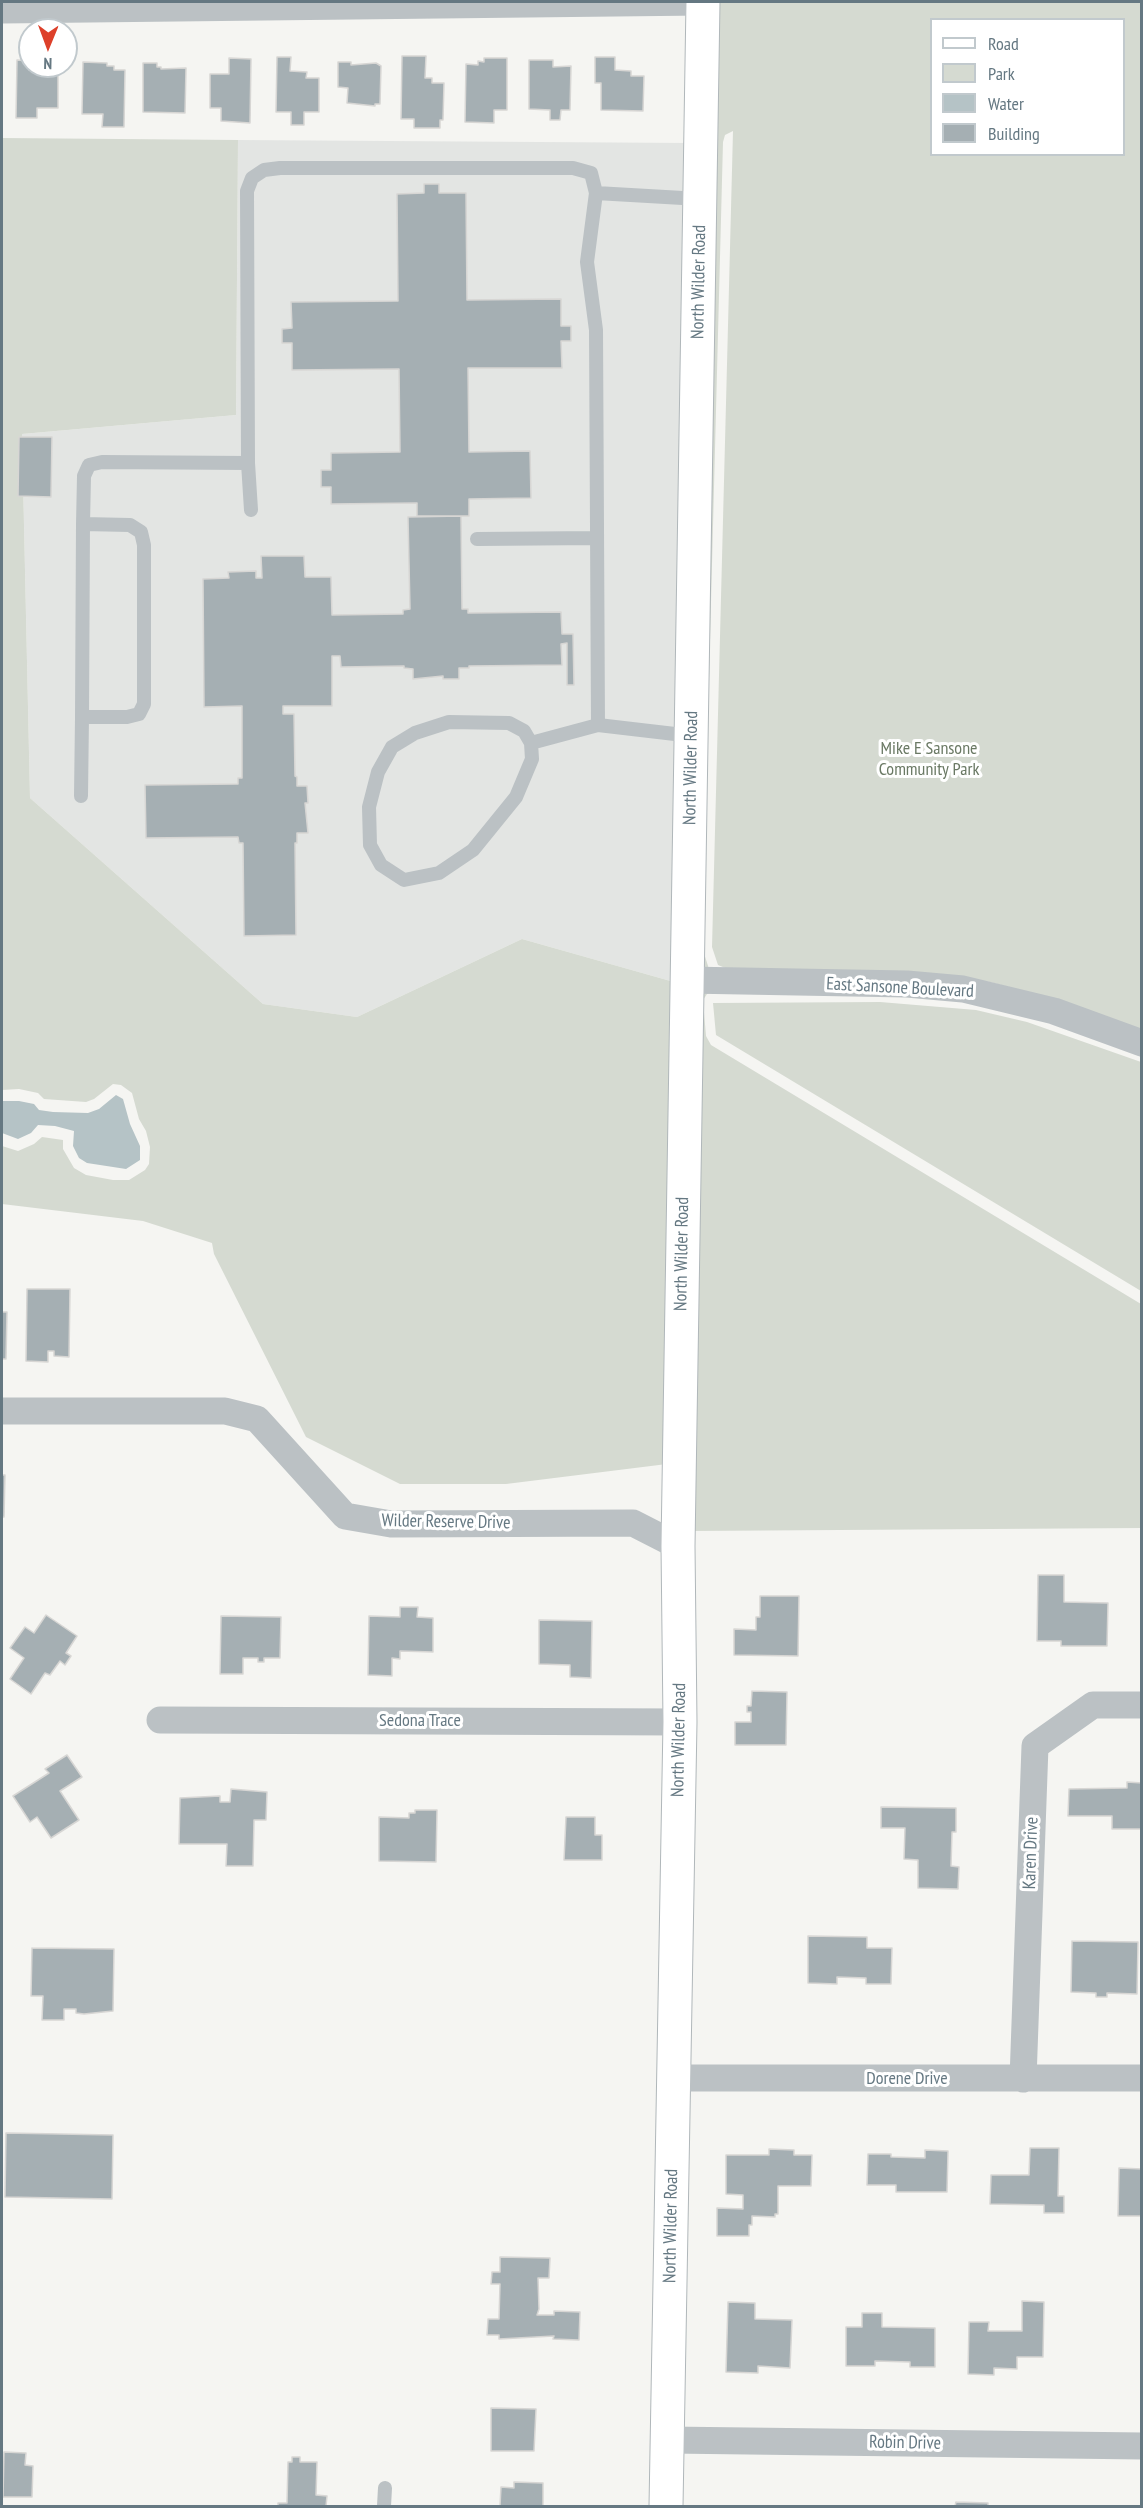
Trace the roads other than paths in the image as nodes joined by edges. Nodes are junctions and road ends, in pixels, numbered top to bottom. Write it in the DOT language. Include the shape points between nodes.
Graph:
graph roads {
  1 [pos="703,2"];
  2 [pos="2,10"];
  3 [pos="596,193"];
  4 [pos="700,200"];
  5 [pos="248,463"];
  6 [pos="251,510"];
  7 [pos="83,524"];
  8 [pos="597,538"];
  9 [pos="477,539"];
  10 [pos="82,717"];
  11 [pos="598,725"];
  12 [pos="692,736"];
  13 [pos="531,743"];
  14 [pos="81,796"];
  15 [pos="687,980"];
  16 [pos="1142,1043"];
  17 [pos="2,1412"];
  18 [pos="678,1546"];
  19 [pos="1142,1705"];
  20 [pos="160,1720"];
  21 [pos="680,1722"];
  22 [pos="672,2078"];
  23 [pos="1142,2078"];
  24 [pos="1023,2079"];
  25 [pos="669,2440"];
  26 [pos="1142,2446"];
  27 [pos="385,2488"];
  28 [pos="384,2506"];
  29 [pos="666,2506"];
  1 -- 2 [label="street"];
  1 -- 4 [label="street, North Wilder Road"];
  3 -- 4 [label="lane"];
  3 -- 5 [label="lane" via="591,173 573,168 280,168 264,170 252,178 247,191"];
  3 -- 8 [label="lane" via="587,262 597,330"];
  4 -- 12 [label="street, North Wilder Road"];
  5 -- 6 [label="lane"];
  5 -- 7 [label="lane" via="89,465 84,476"];
  7 -- 10 [label="lane"];
  7 -- 10 [label="lane" via="130,525 141,532 144,704 139,714 127,717"];
  8 -- 9 [label="lane"];
  8 -- 11 [label="lane"];
  10 -- 14 [label="lane"];
  11 -- 12 [label="lane"];
  11 -- 13 [label="lane"];
  12 -- 15 [label="street, North Wilder Road"];
  13 -- 13 [label="lane" via="532,759 516,797 473,850 439,873 405,880 381,866 370,845 369,807 378,772 392,747 415,733 449,722 509,723 524,731"];
  15 -- 16 [label="street, East Sansone Boulevard" via="907,984 963,989 1054,1011"];
  15 -- 18 [label="street, North Wilder Road"];
  17 -- 18 [label="street, Wilder Reserve Drive" via="225,1411 258,1419 345,1516 391,1524 633,1523"];
  18 -- 21 [label="street, North Wilder Road"];
  19 -- 24 [label="street, Karen Drive" via="1093,1704 1035,1746"];
  20 -- 21 [label="street, Sedona Trace"];
  21 -- 22 [label="street, North Wilder Road"];
  22 -- 24 [label="street, Dorene Drive"];
  22 -- 25 [label="street, North Wilder Road"];
  23 -- 24 [label="street, Dorene Drive"];
  25 -- 26 [label="street, Robin Drive"];
  25 -- 29 [label="street, North Wilder Road"];
  27 -- 28 [label="lane"];
}
